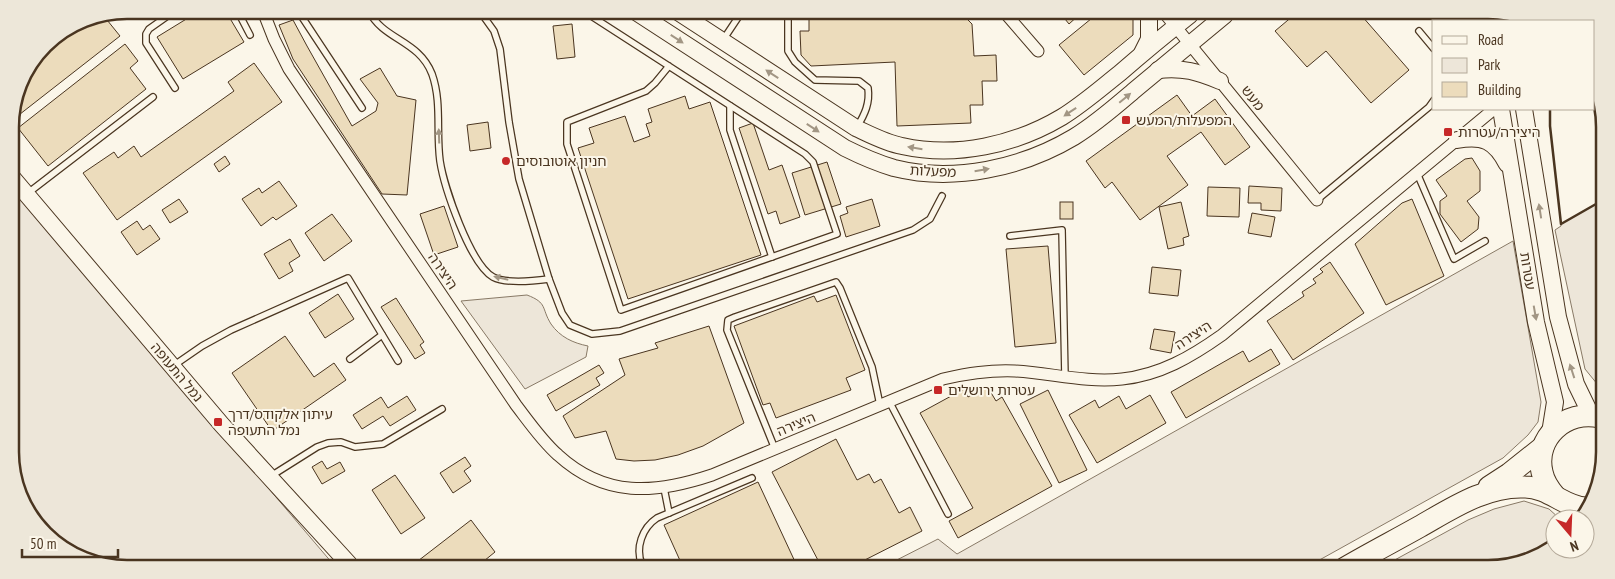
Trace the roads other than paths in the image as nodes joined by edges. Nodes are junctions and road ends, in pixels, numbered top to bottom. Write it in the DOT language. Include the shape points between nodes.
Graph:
graph roads {
  1 [pos="162,19"];
  2 [pos="242,19"];
  3 [pos="267,19"];
  4 [pos="303,19"];
  5 [pos="373,19"];
  6 [pos="486,19"];
  7 [pos="596,19"];
  8 [pos="647,19"];
  9 [pos="689,19"];
  10 [pos="736,19"];
  11 [pos="788,19"];
  12 [pos="1010,19"];
  13 [pos="1149,19"];
  14 [pos="1220,19"];
  15 [pos="1171,20"];
  16 [pos="1419,31"];
  17 [pos="250,35"];
  18 [pos="722,41"];
  19 [pos="1190,44"];
  20 [pos="1432,47"];
  21 [pos="1038,51"];
  22 [pos="1142,54"];
  23 [pos="669,66"];
  24 [pos="1158,70"];
  25 [pos="1220,81"];
  26 [pos="174,88"];
  27 [pos="153,97"];
  28 [pos="1432,103"];
  29 [pos="730,106"];
  30 [pos="362,108"];
  31 [pos="1493,110"];
  32 [pos="1501,110"];
  33 [pos="1524,110"];
  34 [pos="856,128"];
  35 [pos="1457,140"];
  36 [pos="1416,173"];
  37 [pos="1512,174"];
  38 [pos="19,186"];
  39 [pos="26,194"];
  40 [pos="942,196"];
  41 [pos="1317,200"];
  42 [pos="1010,236"];
  43 [pos="1485,241"];
  44 [pos="772,257"];
  45 [pos="549,279"];
  46 [pos="382,335"];
  47 [pos="350,359"];
  48 [pos="398,361"];
  49 [pos="173,366"];
  50 [pos="1065,377"];
  51 [pos="884,403"];
  52 [pos="442,410"];
  53 [pos="1596,416"];
  54 [pos="1547,440"];
  55 [pos="775,449"];
  56 [pos="270,477"];
  57 [pos="752,478"];
  58 [pos="664,488"];
  59 [pos="1573,506"];
  60 [pos="1455,507"];
  61 [pos="669,513"];
  62 [pos="948,514"];
  63 [pos="345,560"];
  64 [pos="640,560"];
  65 [pos="1359,560"];
  1 -- 26 [label="lane" via="149,28 146,43"];
  2 -- 17 [label="lane"];
  3 -- 58 [label="street, היצירה" via="289,70 539,436 557,455 598,482 620,488"];
  4 -- 30 [label="lane"];
  45 -- 5 [label="lane, one-way" via="503,280 492,277 478,263 444,182 436,88 430,70 420,53"];
  6 -- 45 [label="lane" via="494,30 500,48 519,179"];
  7 -- 23 [label="lane"];
  8 -- 24 [label="street, מפעלות, one-way" via="845,148 870,160 922,173 981,170 1017,162 1048,150 1091,125"];
  9 -- 18 [label="street, מפעלות"];
  10 -- 18 [label="lane"];
  11 -- 34 [label="lane" via="788,51 814,80 859,81 868,88 870,99"];
  12 -- 21 [label="street"];
  13 -- 22 [label="street" via="1149,39"];
  14 -- 19 [label="street, מפעלות"];
  15 -- 19 [label="street, מעש"];
  15 -- 22 [label="street, מפעלות"];
  16 -- 20 [label="lane"];
  34 -- 18 [label="street, מפעלות, one-way"];
  19 -- 24 [label="street, מפעלות"];
  19 -- 25 [label="street, מעש"];
  22 -- 34 [label="street, מפעלות, one-way" via="1062,117 1038,130 994,144 969,149 925,150 878,139"];
  23 -- 29 [label="lane"];
  23 -- 44 [label="lane" via="646,91 567,122 567,144 621,310"];
  24 -- 25 [label="street" via="1187,69"];
  25 -- 41 [label="street, מעש"];
  27 -- 39 [label="lane"];
  28 -- 41 [label="lane"];
  29 -- 44 [label="lane" via="730,130"];
  29 -- 44 [label="lane" via="813,162 836,234"];
  31 -- 35 [label="street, היצירה"];
  32 -- 37 [label="street, עטרות"];
  53 -- 33 [label="street, עטרות, one-way" via="1576,384 1558,317"];
  35 -- 36 [label="street, היצירה"];
  35 -- 37 [label="street" via="1472,137 1494,145"];
  36 -- 43 [label="lane" via="1454,259"];
  36 -- 50 [label="street, היצירה" via="1222,334 1183,360 1162,370 1122,379"];
  37 -- 54 [label="street, עטרות, one-way" via="1536,322 1555,402"];
  38 -- 39 [label="street, נמל התעופה"];
  39 -- 49 [label="street, נמל התעופה"];
  40 -- 45 [label="lane" via="930,219 913,230 620,330 592,334 570,325"];
  42 -- 50 [label="lane" via="1062,230"];
  46 -- 47 [label="lane"];
  46 -- 48 [label="lane"];
  46 -- 49 [label="lane" via="348,278 231,330"];
  49 -- 56 [label="street, נמל התעופה"];
  50 -- 51 [label="street, היצירה" via="1017,371 973,372 943,379"];
  51 -- 55 [label="street, היצירה"];
  51 -- 55 [label="lane" via="836,282 735,316 728,320 727,330"];
  51 -- 62 [label="lane"];
  52 -- 56 [label="lane" via="383,444 355,447 341,442 317,447"];
  53 -- 54 [label="highway" via="1569,419 1559,425"];
  54 -- 59 [label="highway" via="1540,460 1542,473 1547,485"];
  54 -- 60 [label="highway" via="1509,474"];
  55 -- 58 [label="street, היצירה" via="687,484"];
  56 -- 63 [label="street, נמל התעופה"];
  57 -- 61 [label="lane"];
  58 -- 61 [label="lane"];
  59 -- 60 [label="highway" via="1540,489 1515,486 1476,496"];
  60 -- 65 [label="highway"];
  61 -- 64 [label="lane" via="648,524 641,540"];
}
